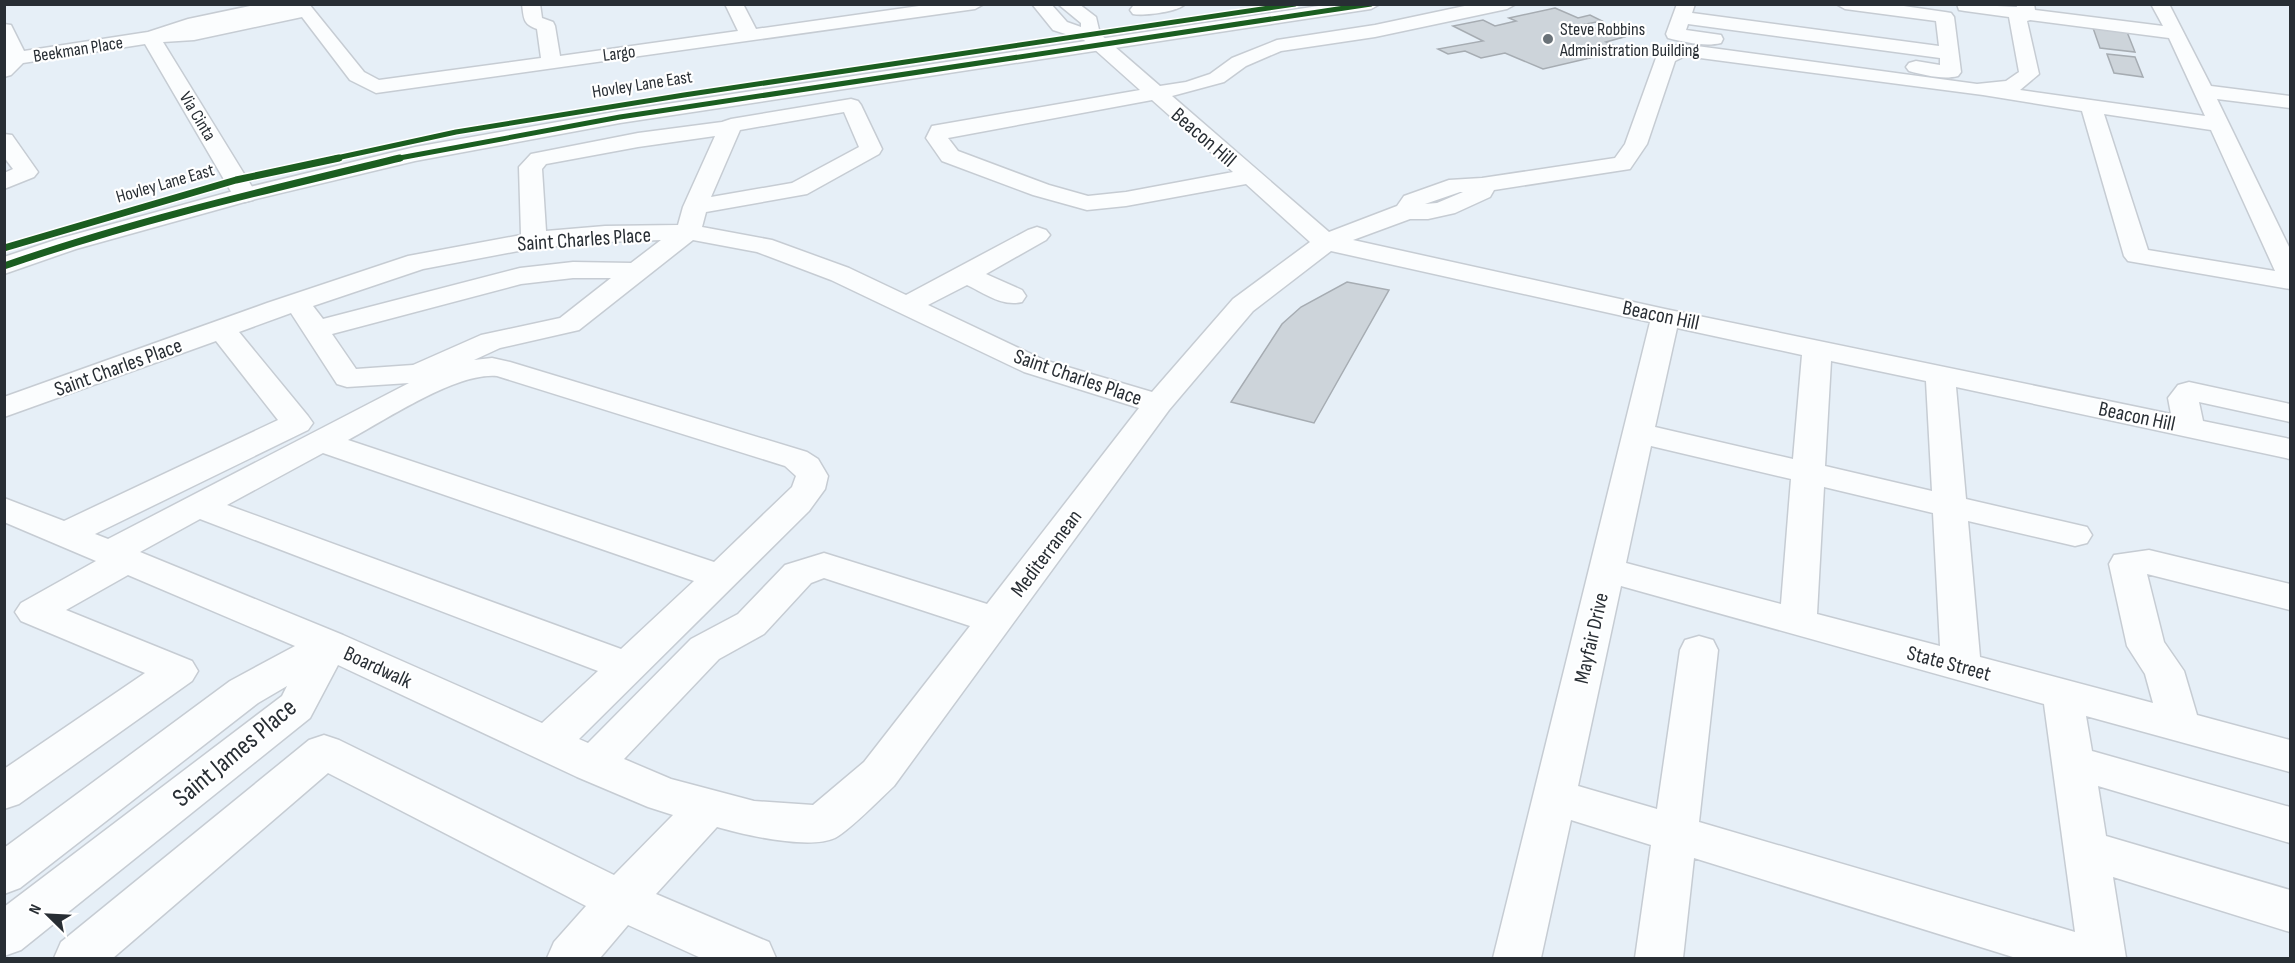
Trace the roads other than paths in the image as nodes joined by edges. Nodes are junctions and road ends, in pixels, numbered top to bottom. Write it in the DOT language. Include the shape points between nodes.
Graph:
graph roads {
  1 [pos="287,4"];
  2 [pos="531,4"];
  3 [pos="734,4"];
  4 [pos="975,4"];
  5 [pos="1041,4"];
  6 [pos="1067,4"];
  7 [pos="1176,4"];
  8 [pos="1295,4"];
  9 [pos="1371,4"];
  10 [pos="1507,4"];
  11 [pos="1713,4"];
  12 [pos="1845,4"];
  13 [pos="2084,4"];
  14 [pos="2160,4"];
  15 [pos="1961,5"];
  16 [pos="302,8"];
  17 [pos="914,9"];
  18 [pos="2026,9"];
  19 [pos="1139,10"];
  20 [pos="1681,18"];
  21 [pos="2091,22"];
  22 [pos="4,29"];
  23 [pos="2176,33"];
  24 [pos="749,34"];
  25 [pos="151,37"];
  26 [pos="1095,40"];
  27 [pos="1947,44"];
  28 [pos="1666,58"];
  29 [pos="551,62"];
  30 [pos="9,63"];
  31 [pos="1977,90"];
  32 [pos="2204,91"];
  33 [pos="1155,94"];
  34 [pos="2290,102"];
  35 [pos="2091,106"];
  36 [pos="2219,124"];
  37 [pos="729,128"];
  38 [pos="4,140"];
  39 [pos="1250,176"];
  40 [pos="4,182"];
  41 [pos="241,187"];
  42 [pos="692,220"];
  43 [pos="1037,235"];
  44 [pos="534,240"];
  45 [pos="1326,242"];
  46 [pos="4,248"];
  47 [pos="4,266"];
  48 [pos="639,271"];
  49 [pos="966,275"];
  50 [pos="2290,275"];
  51 [pos="2290,281"];
  52 [pos="1012,296"];
  53 [pos="298,303"];
  54 [pos="906,306"];
  55 [pos="1665,317"];
  56 [pos="222,329"];
  57 [pos="315,330"];
  58 [pos="1817,349"];
  59 [pos="1940,375"];
  60 [pos="1158,404"];
  61 [pos="4,408"];
  62 [pos="2290,412"];
  63 [pos="2189,427"];
  64 [pos="1638,433"];
  65 [pos="321,442"];
  66 [pos="2290,449"];
  67 [pos="1808,472"];
  68 [pos="198,506"];
  69 [pos="1950,506"];
  70 [pos="4,509"];
  71 [pos="66,534"];
  72 [pos="2075,535"];
  73 [pos="118,556"];
  74 [pos="1607,570"];
  75 [pos="720,577"];
  76 [pos="2290,597"];
  77 [pos="995,620"];
  78 [pos="1798,622"];
  79 [pos="330,645"];
  80 [pos="1699,650"];
  81 [pos="1961,666"];
  82 [pos="628,667"];
  83 [pos="2062,694"];
  84 [pos="2180,726"];
  85 [pos="548,744"];
  86 [pos="2290,756"];
  87 [pos="2073,762"];
  88 [pos="592,765"];
  89 [pos="4,792"];
  90 [pos="1554,797"];
  91 [pos="709,807"];
  92 [pos="754,819"];
  93 [pos="2290,825"];
  94 [pos="1676,835"];
  95 [pos="2085,849"];
  96 [pos="4,874"];
  97 [pos="620,900"];
  98 [pos="2290,911"];
  99 [pos="4,936"];
  100 [pos="78,958"];
  101 [pos="571,958"];
  102 [pos="752,958"];
  103 [pos="1517,958"];
  104 [pos="1659,958"];
  105 [pos="2086,958"];
  106 [pos="2102,958"];
  1 -- 25 [label="street, Beekman Place"];
  2 -- 29 [label="street" via="532,21 551,21"];
  3 -- 24 [label="street"];
  4 -- 17 [label="street, Largo"];
  5 -- 26 [label="street" via="1060,26"];
  6 -- 26 [label="street" via="1090,21"];
  7 -- 19 [label="street"];
  8 -- 26 [label="street, Hovley Lane East"];
  9 -- 26 [label="street, Hovley Lane East"];
  10 -- 33 [label="street" via="1376,32 1277,46 1239,62 1217,78"];
  11 -- 27 [label="street"];
  12 -- 27 [label="street" via="1945,17"];
  13 -- 21 [label="street"];
  14 -- 23 [label="street"];
  15 -- 18 [label="street"];
  16 -- 25 [label="street, Beekman Place" via="194,34"];
  16 -- 29 [label="street, Largo" via="357,76 376,87"];
  17 -- 24 [label="street, Largo"];
  18 -- 21 [label="street"];
  18 -- 31 [label="street" via="2017,19 2029,74 2012,86"];
  20 -- 27 [label="street" via="1951,72"];
  20 -- 28 [label="street, Mediterranean"];
  21 -- 23 [label="street"];
  22 -- 30 [label="street"];
  23 -- 32 [label="street"];
  24 -- 29 [label="street, Largo"];
  25 -- 30 [label="street, Beekman Place"];
  25 -- 41 [label="street, Via Cinta"];
  26 -- 33 [label="street, Beacon Hill"];
  26 -- 41 [label="street, Hovley Lane East" via="620,117"];
  28 -- 31 [label="street" via="1682,50 1702,51"];
  28 -- 45 [label="street, Mediterranean" via="1636,144 1622,164 1482,185 1457,185 1412,201 1407,211"];
  31 -- 35 [label="street"];
  32 -- 34 [label="street"];
  32 -- 36 [label="street"];
  33 -- 39 [label="street, Beacon Hill"];
  33 -- 39 [label="street" via="940,131 937,138 950,156 1087,203"];
  35 -- 36 [label="street"];
  35 -- 51 [label="street" via="2138,255"];
  36 -- 50 [label="street"];
  37 -- 42 [label="street"];
  37 -- 42 [label="street" via="851,105 871,149 799,189"];
  37 -- 44 [label="street" via="539,159 530,167"];
  38 -- 40 [label="street" via="26,172"];
  39 -- 45 [label="street, Beacon Hill"];
  41 -- 46 [label="street, Hovley Lane East"];
  41 -- 47 [label="street, Hovley Lane East"];
  42 -- 44 [label="street, Saint Charles Place"];
  42 -- 48 [label="street"];
  42 -- 54 [label="street, Saint Charles Place" via="840,274"];
  43 -- 49 [label="street"];
  44 -- 53 [label="street, Saint Charles Place" via="417,261"];
  45 -- 55 [label="street, Beacon Hill"];
  45 -- 60 [label="street, Mediterranean" via="1243,305"];
  48 -- 57 [label="street" via="573,270 520,276"];
  48 -- 57 [label="street" via="569,324 490,341 418,374 347,378"];
  49 -- 52 [label="street"];
  49 -- 54 [label="street"];
  53 -- 56 [label="street, Saint Charles Place"];
  53 -- 57 [label="street"];
  54 -- 60 [label="street, Saint Charles Place" via="1034,366"];
  55 -- 58 [label="street, Beacon Hill"];
  55 -- 64 [label="street, Mayfair Drive"];
  56 -- 61 [label="street, Saint Charles Place"];
  56 -- 71 [label="street" via="297,423"];
  58 -- 59 [label="street, Beacon Hill"];
  58 -- 67 [label="street"];
  59 -- 63 [label="street, Beacon Hill"];
  59 -- 69 [label="street"];
  60 -- 77 [label="street, Mediterranean"];
  62 -- 63 [label="street" via="2189,391 2183,399"];
  63 -- 66 [label="street, Beacon Hill"];
  64 -- 67 [label="street"];
  64 -- 74 [label="street, Mayfair Drive"];
  65 -- 68 [label="street"];
  65 -- 75 [label="street"];
  65 -- 75 [label="street" via="436,381 487,366 796,459 807,466 812,476 808,489"];
  67 -- 69 [label="street"];
  67 -- 78 [label="street"];
  68 -- 73 [label="street"];
  68 -- 82 [label="street"];
  69 -- 72 [label="street"];
  69 -- 81 [label="street"];
  70 -- 71 [label="street, Boardwalk"];
  71 -- 73 [label="street, Boardwalk"];
  73 -- 79 [label="street, Boardwalk"];
  73 -- 89 [label="street" via="34,612 178,671"];
  74 -- 78 [label="street, State Street"];
  74 -- 90 [label="street, Mayfair Drive"];
  75 -- 82 [label="street"];
  76 -- 84 [label="street" via="2149,562 2127,564 2146,646 2164,671"];
  77 -- 88 [label="street" via="824,565 811,568 798,574 751,624 705,649"];
  77 -- 92 [label="street, Mediterranean" via="879,774 821,824"];
  78 -- 81 [label="street, State Street"];
  79 -- 85 [label="street, Boardwalk"];
  79 -- 96 [label="street, Saint James Place" via="244,692"];
  79 -- 99 [label="street, Saint James Place" via="296,707"];
  80 -- 94 [label="street"];
  81 -- 83 [label="street, State Street"];
  82 -- 85 [label="street"];
  83 -- 84 [label="street, State Street"];
  83 -- 87 [label="street"];
  84 -- 86 [label="street, State Street"];
  85 -- 88 [label="street, Boardwalk"];
  87 -- 93 [label="street"];
  87 -- 95 [label="street"];
  88 -- 91 [label="street, Boardwalk" via="663,795"];
  90 -- 94 [label="street"];
  90 -- 103 [label="street, Mayfair Drive"];
  91 -- 92 [label="street, Boardwalk"];
  91 -- 97 [label="street"];
  94 -- 104 [label="street"];
  94 -- 105 [label="street"];
  95 -- 98 [label="street"];
  95 -- 106 [label="street"];
  97 -- 100 [label="street" via="324,752"];
  97 -- 101 [label="street"];
  97 -- 102 [label="street"];
}
